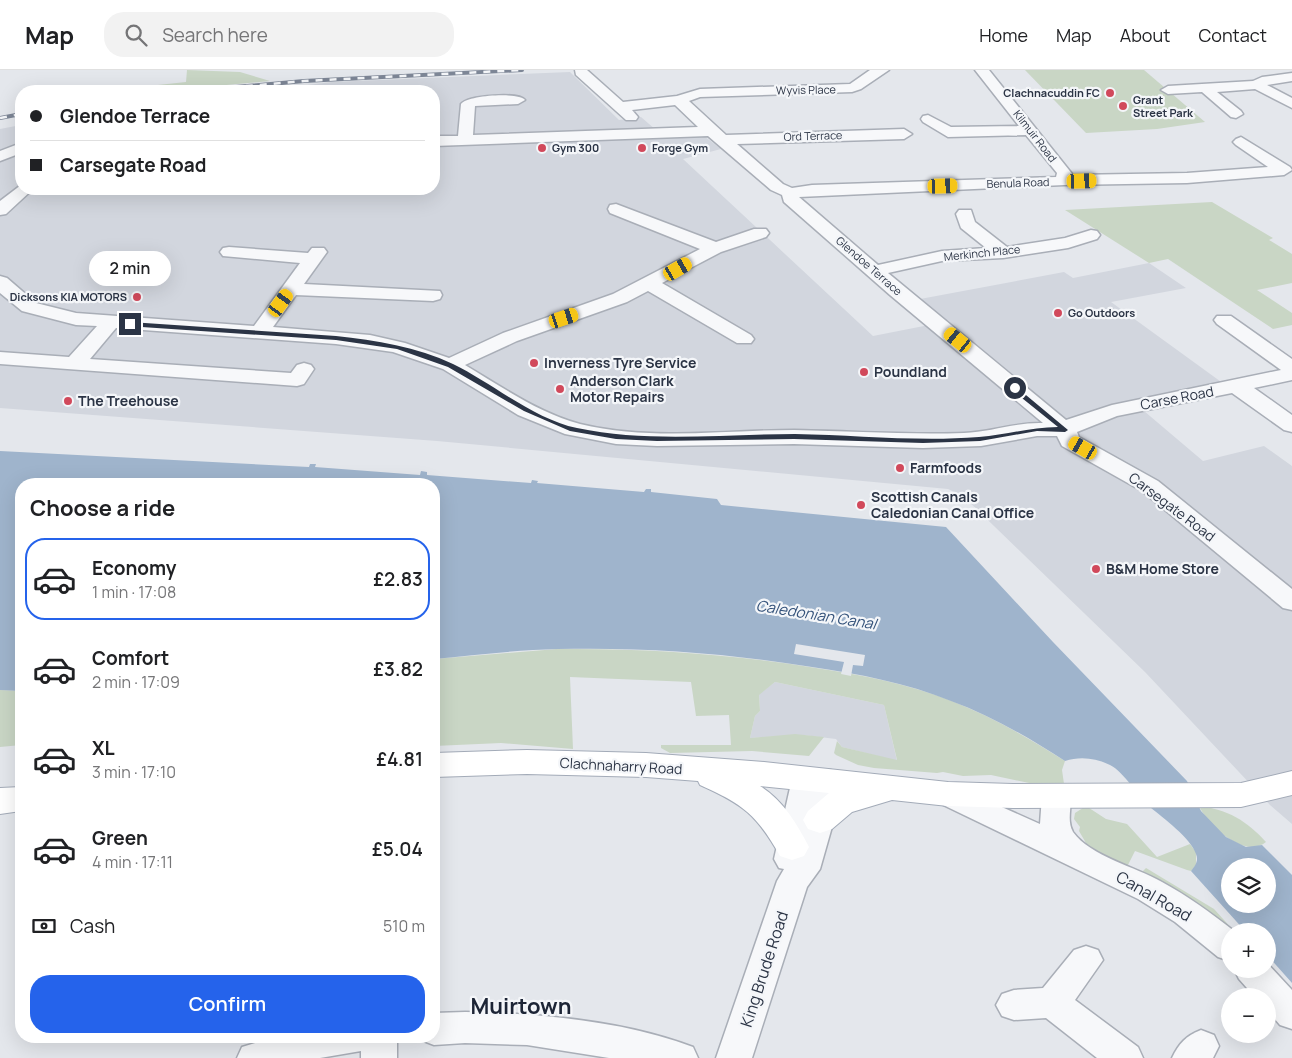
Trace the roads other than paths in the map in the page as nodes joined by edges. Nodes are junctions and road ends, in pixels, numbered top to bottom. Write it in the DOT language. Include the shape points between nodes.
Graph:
graph roads {
  1 [pos="882,70"];
  2 [pos="982,70"];
  3 [pos="581,72"];
  4 [pos="1188,75"];
  5 [pos="720,77"];
  6 [pos="1292,77"];
  7 [pos="1257,85"];
  8 [pos="1217,87"];
  9 [pos="1168,90"];
  10 [pos="725,92"];
  11 [pos="682,99"];
  12 [pos="518,100"];
  13 [pos="1292,104"];
  14 [pos="1236,114"];
  15 [pos="928,119"];
  16 [pos="1030,130"];
  17 [pos="904,134"];
  18 [pos="717,136"];
  19 [pos="465,140"];
  20 [pos="440,141"];
  21 [pos="1241,142"];
  22 [pos="15,150"];
  23 [pos="0,156"];
  24 [pos="1064,180"];
  25 [pos="790,193"];
  26 [pos="16,195"];
  27 [pos="3,203"];
  28 [pos="616,209"];
  29 [pos="965,214"];
  30 [pos="760,234"];
  31 [pos="1091,235"];
  32 [pos="715,248"];
  33 [pos="229,252"];
  34 [pos="1003,253"];
  35 [pos="874,271"];
  36 [pos="0,282"];
  37 [pos="650,284"];
  38 [pos="291,289"];
  39 [pos="434,295"];
  40 [pos="110,323"];
  41 [pos="1227,329"];
  42 [pos="259,333"];
  43 [pos="744,339"];
  44 [pos="0,358"];
  45 [pos="76,362"];
  46 [pos="450,365"];
  47 [pos="1292,368"];
  48 [pos="304,369"];
  49 [pos="1292,374"];
  50 [pos="1236,386"];
  51 [pos="1292,425"];
  52 [pos="1065,430"];
  53 [pos="1292,602"];
  54 [pos="440,765"];
  55 [pos="700,770"];
  56 [pos="819,780"];
  57 [pos="1292,783"];
  58 [pos="900,787"];
  59 [pos="948,794"];
  60 [pos="1013,796"];
  61 [pos="1069,796"];
  62 [pos="820,820"];
  63 [pos="792,847"];
  64 [pos="1072,852"];
  65 [pos="793,881"];
  66 [pos="1221,940"];
  67 [pos="1086,960"];
  68 [pos="1259,978"];
  69 [pos="1052,1003"];
  70 [pos="1014,1005"];
  71 [pos="1292,1014"];
  72 [pos="440,1028"];
  73 [pos="317,1043"];
  74 [pos="379,1043"];
  75 [pos="254,1058"];
  76 [pos="379,1058"];
  77 [pos="680,1058"];
  78 [pos="734,1058"];
  79 [pos="1125,1058"];
  1 -- 10 [label="street, Wyvis Place" via="870,74 852,88"];
  2 -- 16 [label="street, Kilmuir Road"];
  3 -- 11 [label="street" via="626,112"];
  4 -- 8 [label="street" via="1216,81"];
  5 -- 10 [label="street"];
  6 -- 7 [label="street" via="1262,81"];
  7 -- 8 [label="street"];
  7 -- 13 [label="street"];
  8 -- 9 [label="street"];
  8 -- 14 [label="street" via="1209,93"];
  10 -- 11 [label="street, Wyvis Place" via="693,94"];
  11 -- 18 [label="street, Glendoe Terrace" via="682,105"];
  12 -- 19 [label="street" via="468,104"];
  15 -- 16 [label="street" via="948,132"];
  16 -- 24 [label="street, Kilmuir Road" via="1065,174"];
  17 -- 18 [label="street, Ord Terrace"];
  18 -- 19 [label="street, Ord Terrace"];
  18 -- 25 [label="street, Glendoe Terrace" via="777,187"];
  19 -- 20 [label="street, Ord Terrace"];
  21 -- 24 [label="street, Benula Road" via="1284,170 1187,178"];
  22 -- 23 [label="street"];
  24 -- 25 [label="street, Benula Road"];
  25 -- 35 [label="street, Glendoe Terrace" via="790,198"];
  26 -- 27 [label="street"];
  28 -- 32 [label="street"];
  29 -- 34 [label="street" via="967,224"];
  30 -- 32 [label="street"];
  31 -- 34 [label="street, Merkinch Place" via="1068,243"];
  32 -- 37 [label="street"];
  33 -- 38 [label="street" via="315,256"];
  34 -- 35 [label="street, Merkinch Place" via="942,256"];
  35 -- 52 [label="street, Glendoe Terrace"];
  36 -- 40 [label="street" via="29,307 53,315"];
  37 -- 43 [label="street"];
  37 -- 46 [label="street" via="510,337"];
  38 -- 39 [label="street"];
  38 -- 42 [label="street"];
  40 -- 42 [label="street"];
  40 -- 45 [label="street"];
  41 -- 47 [label="street"];
  42 -- 46 [label="street" via="370,342"];
  44 -- 45 [label="street"];
  45 -- 48 [label="street" via="297,380"];
  46 -- 52 [label="street" via="534,413 573,429 616,437 923,441 980,439 1037,429"];
  49 -- 50 [label="street, Carse Road"];
  50 -- 51 [label="street"];
  50 -- 52 [label="street, Carse Road" via="1112,411"];
  52 -- 53 [label="street, Carsegate Road" via="1070,441 1150,486"];
  54 -- 55 [label="main road, Clachnaharry Road" via="592,762"];
  55 -- 56 [label="main road, Clachnaharry Road"];
  55 -- 63 [label="main road" via="758,799 776,817"];
  56 -- 58 [label="main road, Clachnaharry Road"];
  56 -- 62 [label="street, King Brude Road"];
  56 -- 63 [label="street, King Brude Road"];
  57 -- 61 [label="main road, Clachnaharry Road" via="1241,795"];
  58 -- 59 [label="main road, Clachnaharry Road"];
  58 -- 62 [label="main road" via="841,802"];
  59 -- 60 [label="main road, Clachnaharry Road"];
  59 -- 64 [label="street, Canal Road"];
  60 -- 61 [label="main road, Clachnaharry Road"];
  60 -- 64 [label="street, Canal Road" via="1016,806 1028,819"];
  61 -- 64 [label="street, Canal Road" via="1054,821 1058,836"];
  62 -- 65 [label="street, King Brude Road" via="804,869"];
  63 -- 65 [label="street, King Brude Road" via="789,867"];
  64 -- 66 [label="street, Canal Road" via="1150,890"];
  65 -- 78 [label="street, King Brude Road"];
  67 -- 69 [label="street"];
  68 -- 71 [label="street"];
  69 -- 70 [label="street"];
  69 -- 79 [label="street"];
  72 -- 77 [label="street" via="510,1028 576,1036"];
  73 -- 75 [label="street"];
  74 -- 76 [label="street"];
}
